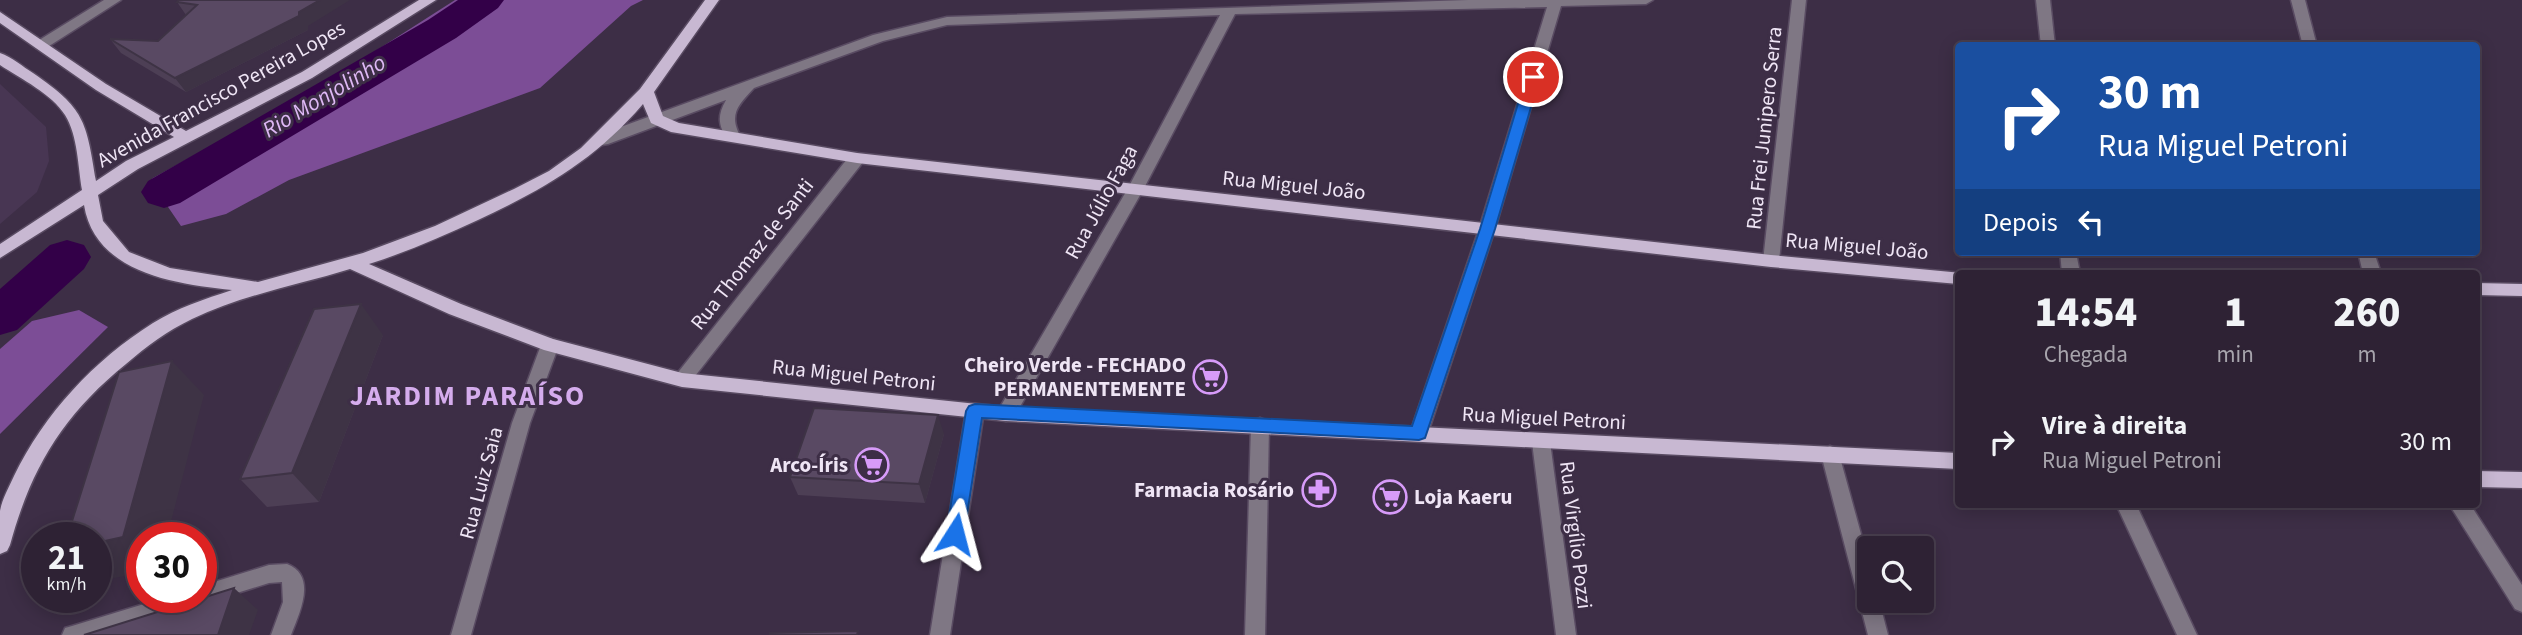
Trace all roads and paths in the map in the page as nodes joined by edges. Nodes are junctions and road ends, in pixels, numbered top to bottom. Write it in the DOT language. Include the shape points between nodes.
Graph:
graph roads {
  1 [pos="114,0"];
  2 [pos="429,0"];
  3 [pos="712,0"];
  4 [pos="1646,0"];
  5 [pos="1800,0"];
  6 [pos="2043,0"];
  7 [pos="2298,0"];
  8 [pos="1556,1"];
  9 [pos="1230,10"];
  10 [pos="0,16"];
  11 [pos="2048,42"];
  12 [pos="2309,42"];
  13 [pos="41,45"];
  14 [pos="0,58"];
  15 [pos="749,85"];
  16 [pos="646,93"];
  17 [pos="656,119"];
  18 [pos="733,137"];
  19 [pos="187,138"];
  20 [pos="602,139"];
  21 [pos="857,158"];
  22 [pos="1135,190"];
  23 [pos="90,193"];
  24 [pos="1487,229"];
  25 [pos="0,252"];
  26 [pos="1771,261"];
  27 [pos="352,263"];
  28 [pos="1955,278"];
  29 [pos="258,287"];
  30 [pos="2480,289"];
  31 [pos="2522,290"];
  32 [pos="550,345"];
  33 [pos="682,380"];
  34 [pos="975,411"];
  35 [pos="1006,414"];
  36 [pos="1260,426"];
  37 [pos="1419,433"];
  38 [pos="1541,442"];
  39 [pos="1830,454"];
  40 [pos="1955,461"];
  41 [pos="2480,479"];
  42 [pos="2522,480"];
  43 [pos="2128,508"];
  44 [pos="2462,508"];
  45 [pos="0,545"];
  46 [pos="217,590"];
  47 [pos="2522,603"];
  48 [pos="144,613"];
  49 [pos="72,635"];
  50 [pos="281,635"];
  51 [pos="461,635"];
  52 [pos="940,635"];
  53 [pos="1255,635"];
  54 [pos="1566,635"];
  55 [pos="1878,635"];
  56 [pos="2187,635"];
  1 -- 13 [label="street"];
  2 -- 19 [label="main road, Avenida Francisco Pereira Lopes" via="307,75"];
  3 -- 16 [label="main road"];
  4 -- 8 [label="street"];
  5 -- 26 [label="street, Rua Frei Junipero Serra"];
  6 -- 11 [label="street"];
  7 -- 12 [label="street"];
  8 -- 9 [label="street"];
  8 -- 24 [label="street"];
  9 -- 15 [label="street" via="947,21 878,38"];
  9 -- 22 [label="street, Rua Júlio Faga"];
  10 -- 13 [label="main road"];
  13 -- 19 [label="main road"];
  14 -- 23 [label="main road" via="72,113 80,132"];
  15 -- 17 [label="street"];
  15 -- 18 [label="street" via="726,114"];
  16 -- 17 [label="main road"];
  16 -- 20 [label="main road"];
  17 -- 18 [label="main road, Rua Miguel João" via="676,128"];
  17 -- 20 [label="street"];
  18 -- 21 [label="main road, Rua Miguel João"];
  19 -- 23 [label="main road, Avenida Francisco Pereira Lopes" via="132,164"];
  20 -- 27 [label="main road" via="563,170 523,192 412,243"];
  21 -- 22 [label="main road, Rua Miguel João"];
  21 -- 33 [label="street, Rua Thomaz de Santi"];
  22 -- 24 [label="main road, Rua Miguel João"];
  22 -- 35 [label="street, Rua Júlio Faga"];
  23 -- 25 [label="main road, Avenida Francisco Pereira Lopes"];
  23 -- 29 [label="main road" via="95,223 123,256 180,277"];
  24 -- 26 [label="main road, Rua Miguel João"];
  24 -- 37 [label="street"];
  26 -- 28 [label="main road, Rua Miguel João"];
  27 -- 29 [label="main road"];
  27 -- 32 [label="main road, Rua Miguel Petroni"];
  29 -- 45 [label="main road" via="163,325 78,395 46,432 25,471"];
  30 -- 31 [label="main road"];
  32 -- 33 [label="main road, Rua Miguel Petroni"];
  32 -- 51 [label="street, Rua Luiz Saia" via="521,423"];
  33 -- 34 [label="main road, Rua Miguel Petroni"];
  34 -- 35 [label="main road, Rua Miguel Petroni"];
  34 -- 52 [label="street"];
  35 -- 36 [label="main road, Rua Miguel Petroni"];
  36 -- 37 [label="main road, Rua Miguel Petroni"];
  36 -- 53 [label="street"];
  37 -- 38 [label="main road, Rua Miguel Petroni"];
  38 -- 39 [label="main road, Rua Miguel Petroni"];
  38 -- 54 [label="street, Rua Virgílio Pozzi"];
  39 -- 40 [label="main road, Rua Miguel Petroni"];
  39 -- 55 [label="street"];
  41 -- 42 [label="main road"];
  43 -- 56 [label="street"];
  44 -- 47 [label="street"];
  46 -- 50 [label="street" via="286,573 293,578 296,591"];
  48 -- 49 [label="street"];
}
